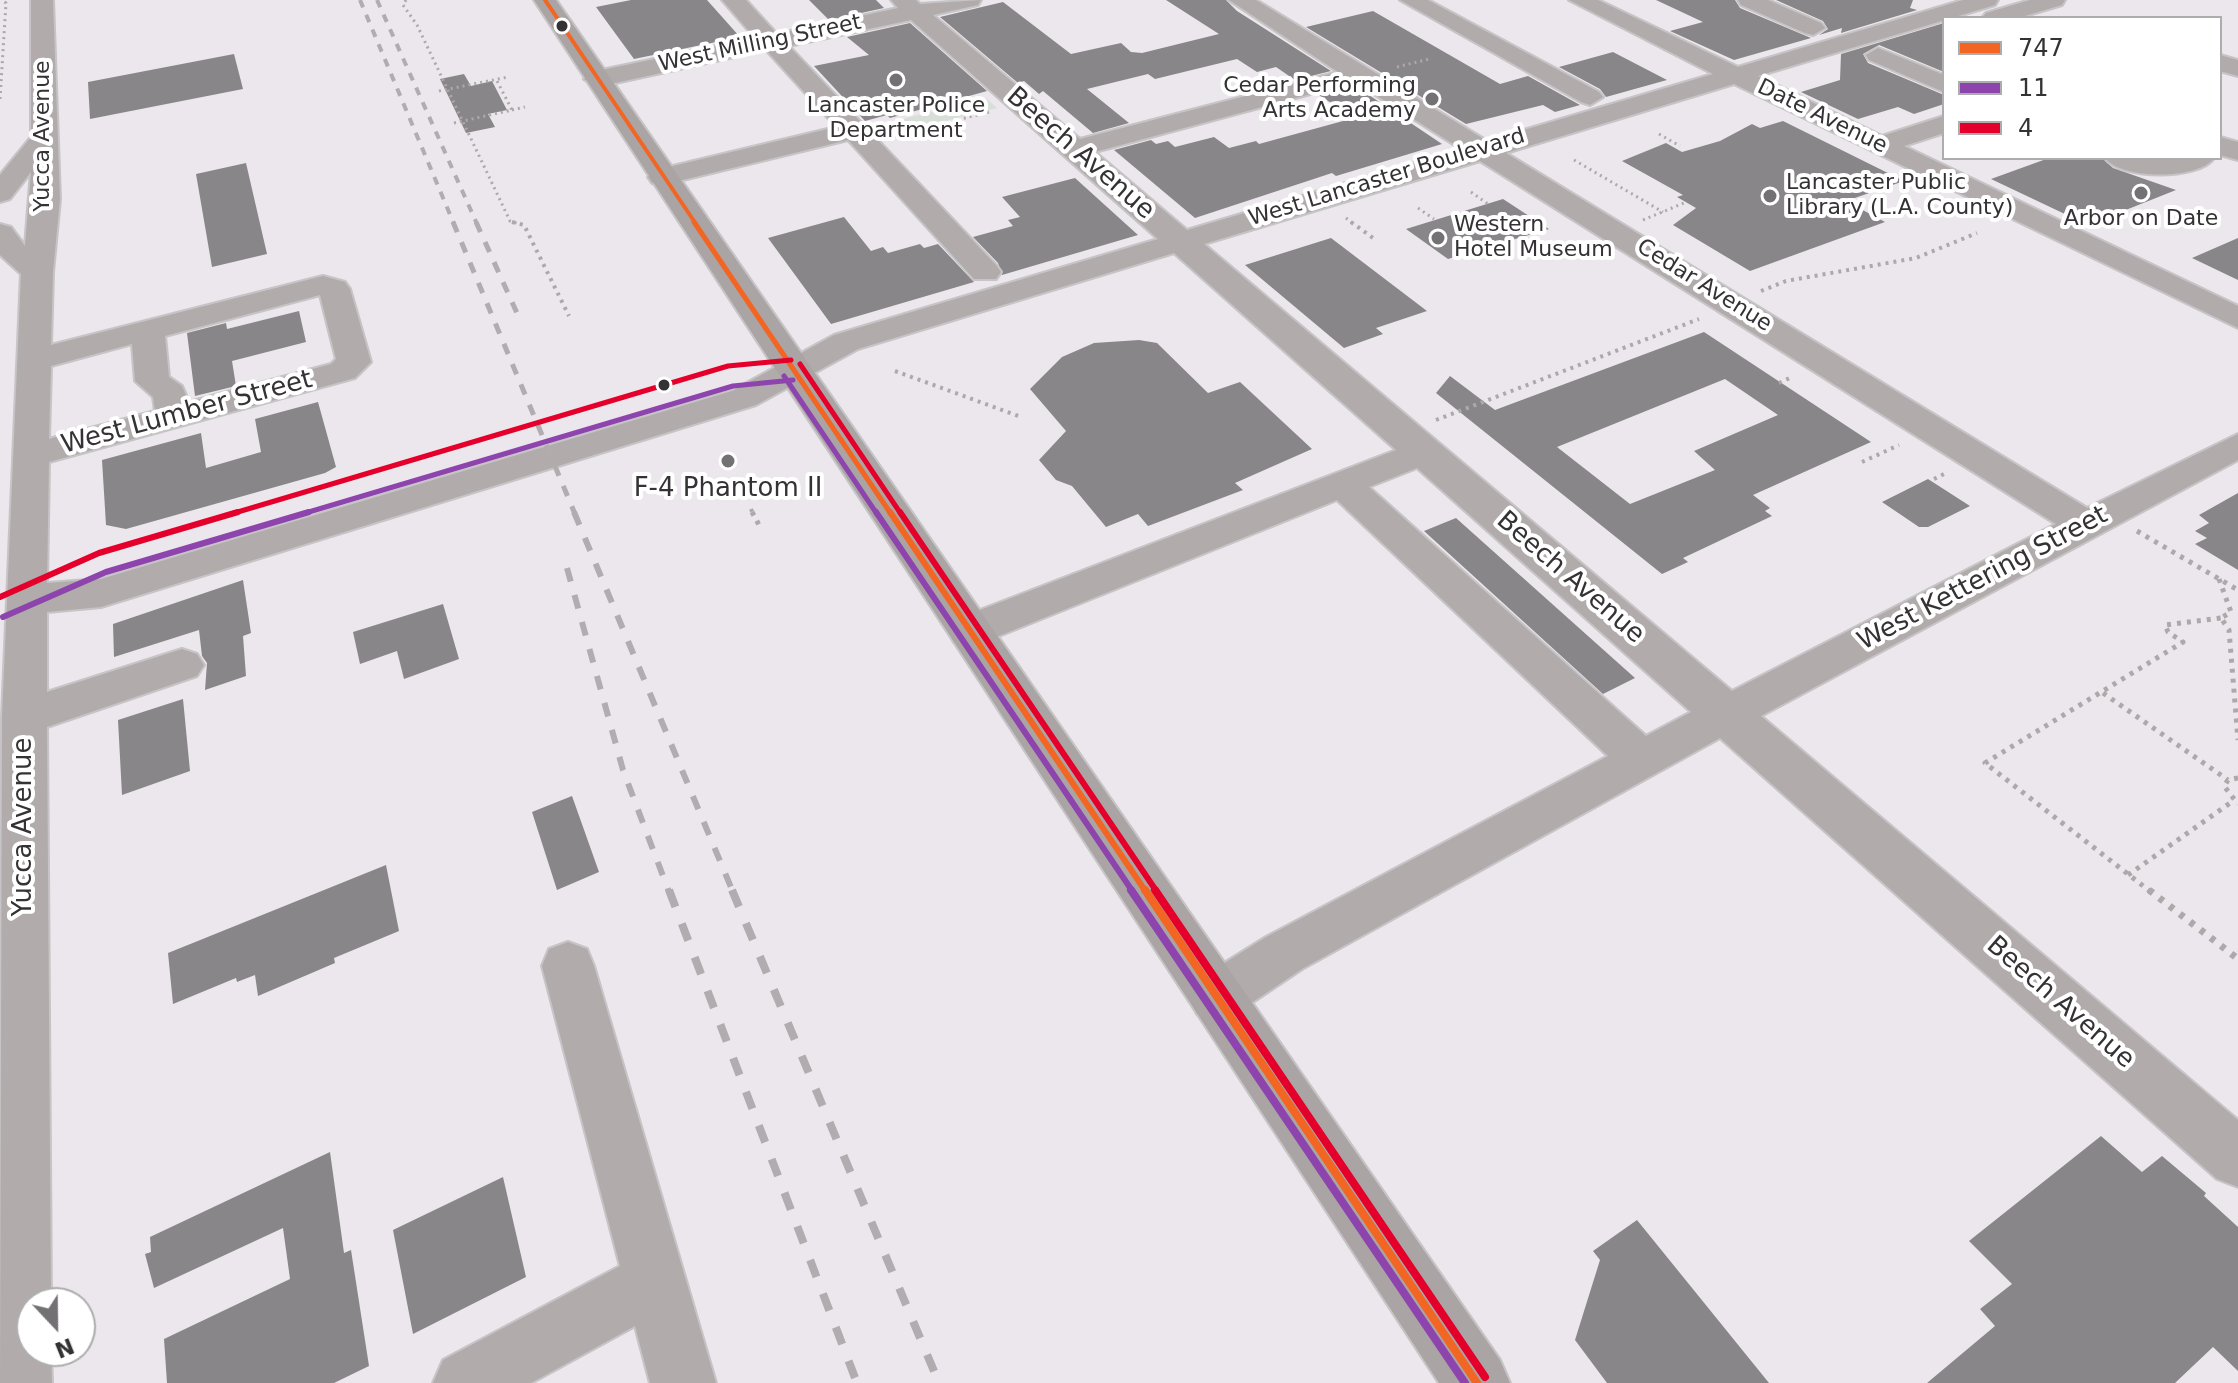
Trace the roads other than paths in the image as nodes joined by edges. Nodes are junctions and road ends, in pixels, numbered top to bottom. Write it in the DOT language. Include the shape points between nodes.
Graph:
graph roads {
  1 [pos="42,0"];
  2 [pos="545,0"];
  3 [pos="733,0"];
  4 [pos="970,0"];
  5 [pos="1240,0"];
  6 [pos="1411,0"];
  7 [pos="1622,0"];
  8 [pos="1749,0"];
  9 [pos="1918,0"];
  10 [pos="1987,0"];
  11 [pos="2054,0"];
  12 [pos="1594,1"];
  13 [pos="1944,16"];
  14 [pos="1960,16"];
  15 [pos="2001,16"];
  16 [pos="914,20"];
  17 [pos="1942,23"];
  18 [pos="1942,26"];
  19 [pos="1813,28"];
  20 [pos="771,42"];
  21 [pos="1678,48"];
  22 [pos="2223,50"];
  23 [pos="1878,55"];
  24 [pos="2238,69"];
  25 [pos="1358,74"];
  26 [pos="1734,75"];
  27 [pos="597,79"];
  28 [pos="1942,83"];
  29 [pos="1765,90"];
  30 [pos="1590,97"];
  31 [pos="1942,125"];
  32 [pos="1041,129"];
  33 [pos="859,134"];
  34 [pos="44,139"];
  35 [pos="1881,145"];
  36 [pos="1483,150"];
  37 [pos="2124,160"];
  38 [pos="2193,160"];
  39 [pos="1971,164"];
  40 [pos="1511,167"];
  41 [pos="1942,175"];
  42 [pos="662,177"];
  43 [pos="0,193"];
  44 [pos="46,199"];
  45 [pos="0,208"];
  46 [pos="0,233"];
  47 [pos="1192,251"];
  48 [pos="37,272"];
  49 [pos="985,272"];
  50 [pos="2238,318"];
  51 [pos="148,330"];
  52 [pos="37,359"];
  53 [pos="792,370"];
  54 [pos="173,417"];
  55 [pos="1424,438"];
  56 [pos="2238,445"];
  57 [pos="32,455"];
  58 [pos="1344,485"];
  59 [pos="2085,524"];
  60 [pos="13,603"];
  61 [pos="969,631"];
  62 [pos="182,665"];
  63 [pos="1728,714"];
  64 [pos="24,717"];
  65 [pos="1642,760"];
  66 [pos="568,966"];
  67 [pos="11,990"];
  68 [pos="1216,997"];
  69 [pos="2238,1158"];
  70 [pos="655,1281"];
  71 [pos="19,1383"];
  72 [pos="466,1383"];
  73 [pos="683,1383"];
  74 [pos="1477,1383"];
  1 -- 34 [label="street, Yucca Avenue"];
  2 -- 27 [label="main road"];
  3 -- 20 [label="street"];
  4 -- 16 [label="street, West Milling Street"];
  5 -- 25 [label="street, Cedar Avenue"];
  6 -- 30 [label="street" via="1506,60"];
  7 -- 21 [label="street" via="1714,43"];
  8 -- 19 [label="street"];
  9 -- 13 [label="street"];
  10 -- 14 [label="street, West Lancaster Boulevard"];
  11 -- 15 [label="street"];
  12 -- 21 [label="street, Date Avenue"];
  16 -- 20 [label="street, West Milling Street"];
  16 -- 32 [label="street, Beech Avenue"];
  17 -- 26 [label="street, West Lancaster Boulevard"];
  18 -- 23 [label="street, West Lancaster Boulevard"];
  20 -- 27 [label="street, West Milling Street"];
  20 -- 33 [label="street"];
  21 -- 26 [label="street, Date Avenue"];
  22 -- 24 [label="street"];
  23 -- 28 [label="street"];
  23 -- 29 [label="street, West Lancaster Boulevard"];
  25 -- 32 [label="street"];
  25 -- 36 [label="street, Cedar Avenue"];
  26 -- 29 [label="street, Date Avenue"];
  26 -- 36 [label="street, West Lancaster Boulevard"];
  27 -- 42 [label="main road"];
  29 -- 35 [label="street, Date Avenue"];
  29 -- 40 [label="street, West Lancaster Boulevard"];
  31 -- 35 [label="street"];
  32 -- 47 [label="street, Beech Avenue"];
  33 -- 42 [label="street"];
  33 -- 49 [label="street"];
  34 -- 43 [label="street"];
  34 -- 44 [label="street, Yucca Avenue"];
  35 -- 41 [label="street, Date Avenue"];
  36 -- 40 [label="street, Cedar Avenue"];
  36 -- 47 [label="street, West Lancaster Boulevard"];
  37 -- 38 [label="street" via="2174,168"];
  39 -- 41 [label="street"];
  40 -- 47 [label="street, West Lancaster Boulevard" via="1346,218"];
  40 -- 59 [label="street, Cedar Avenue"];
  41 -- 50 [label="street, Date Avenue"];
  42 -- 53 [label="main road"];
  44 -- 45 [label="street"];
  44 -- 48 [label="street, Yucca Avenue"];
  46 -- 48 [label="street, Yucca Avenue"];
  47 -- 53 [label="street, West Lancaster Boulevard" via="861,366"];
  47 -- 55 [label="street, Beech Avenue"];
  48 -- 52 [label="street, Yucca Avenue"];
  51 -- 52 [label="street"];
  51 -- 54 [label="street" via="152,381 170,393"];
  51 -- 54 [label="street, West Lumber Street" via="323,285 334,289 354,362 343,371"];
  52 -- 57 [label="street, Yucca Avenue"];
  53 -- 60 [label="street, West Lancaster Boulevard" via="744,398 101,593"];
  53 -- 61 [label="main road"];
  54 -- 57 [label="street, West Lumber Street"];
  55 -- 58 [label="street"];
  55 -- 63 [label="street, Beech Avenue"];
  56 -- 59 [label="street, West Kettering Street"];
  57 -- 60 [label="street, Yucca Avenue"];
  58 -- 61 [label="street"];
  58 -- 65 [label="street"];
  59 -- 63 [label="street, West Kettering Street"];
  60 -- 64 [label="street, Yucca Avenue"];
  61 -- 68 [label="main road"];
  62 -- 64 [label="street"];
  63 -- 65 [label="street, West Kettering Street"];
  63 -- 69 [label="street, Beech Avenue"];
  64 -- 67 [label="street, Yucca Avenue"];
  65 -- 68 [label="street, West Kettering Street" via="1284,953"];
  66 -- 70 [label="street"];
  67 -- 71 [label="street, Yucca Avenue"];
  68 -- 74 [label="main road"];
  70 -- 72 [label="street"];
  70 -- 73 [label="street"];
}
